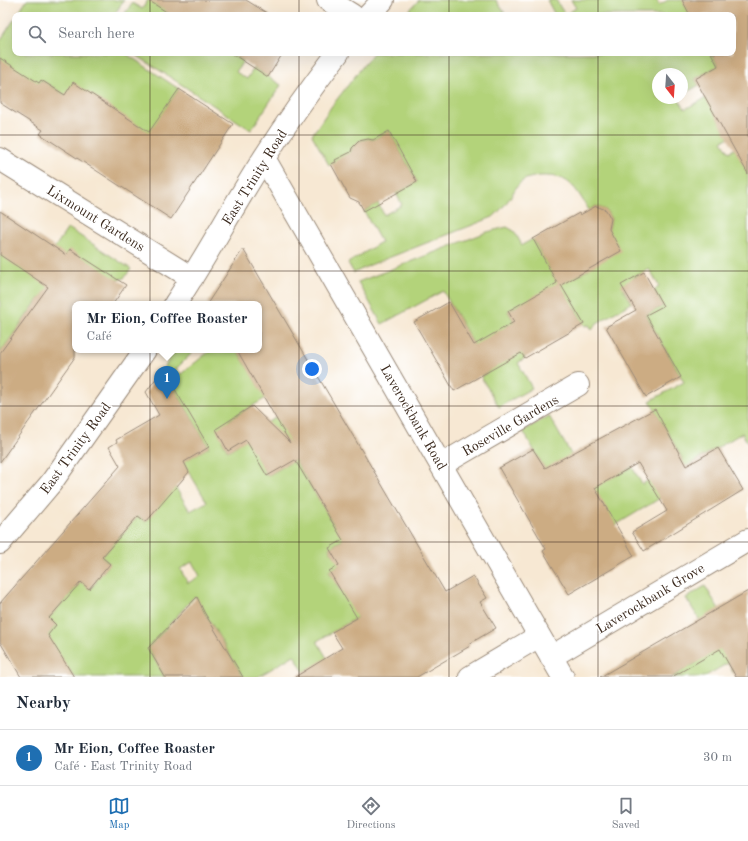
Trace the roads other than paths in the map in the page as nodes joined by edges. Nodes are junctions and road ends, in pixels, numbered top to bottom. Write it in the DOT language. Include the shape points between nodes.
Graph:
graph roads {
  1 [pos="328,0"];
  2 [pos="382,0"];
  3 [pos="347,12"];
  4 [pos="372,12"];
  5 [pos="336,56"];
  6 [pos="264,158"];
  7 [pos="0,159"];
  8 [pos="192,278"];
  9 [pos="177,301"];
  10 [pos="143,353"];
  11 [pos="578,385"];
  12 [pos="441,465"];
  13 [pos="748,540"];
  14 [pos="0,543"];
  15 [pos="539,636"];
  16 [pos="551,657"];
  17 [pos="470,677"];
  18 [pos="563,677"];
  1 -- 3 [label="street"];
  2 -- 4 [label="street"];
  5 -- 6 [label="street, East Trinity Road"];
  6 -- 8 [label="street, East Trinity Road"];
  6 -- 12 [label="street, Laverockbank Road"];
  7 -- 8 [label="street, Lixmount Gardens"];
  8 -- 9 [label="street, East Trinity Road"];
  10 -- 14 [label="street, East Trinity Road" via="51,483"];
  11 -- 12 [label="street, Roseville Gardens"];
  12 -- 15 [label="street, Laverockbank Road"];
  13 -- 16 [label="street, Laverockbank Grove"];
  15 -- 16 [label="street, Laverockbank Road"];
  15 -- 17 [label="street"];
  16 -- 18 [label="street, Laverockbank Road"];
}
